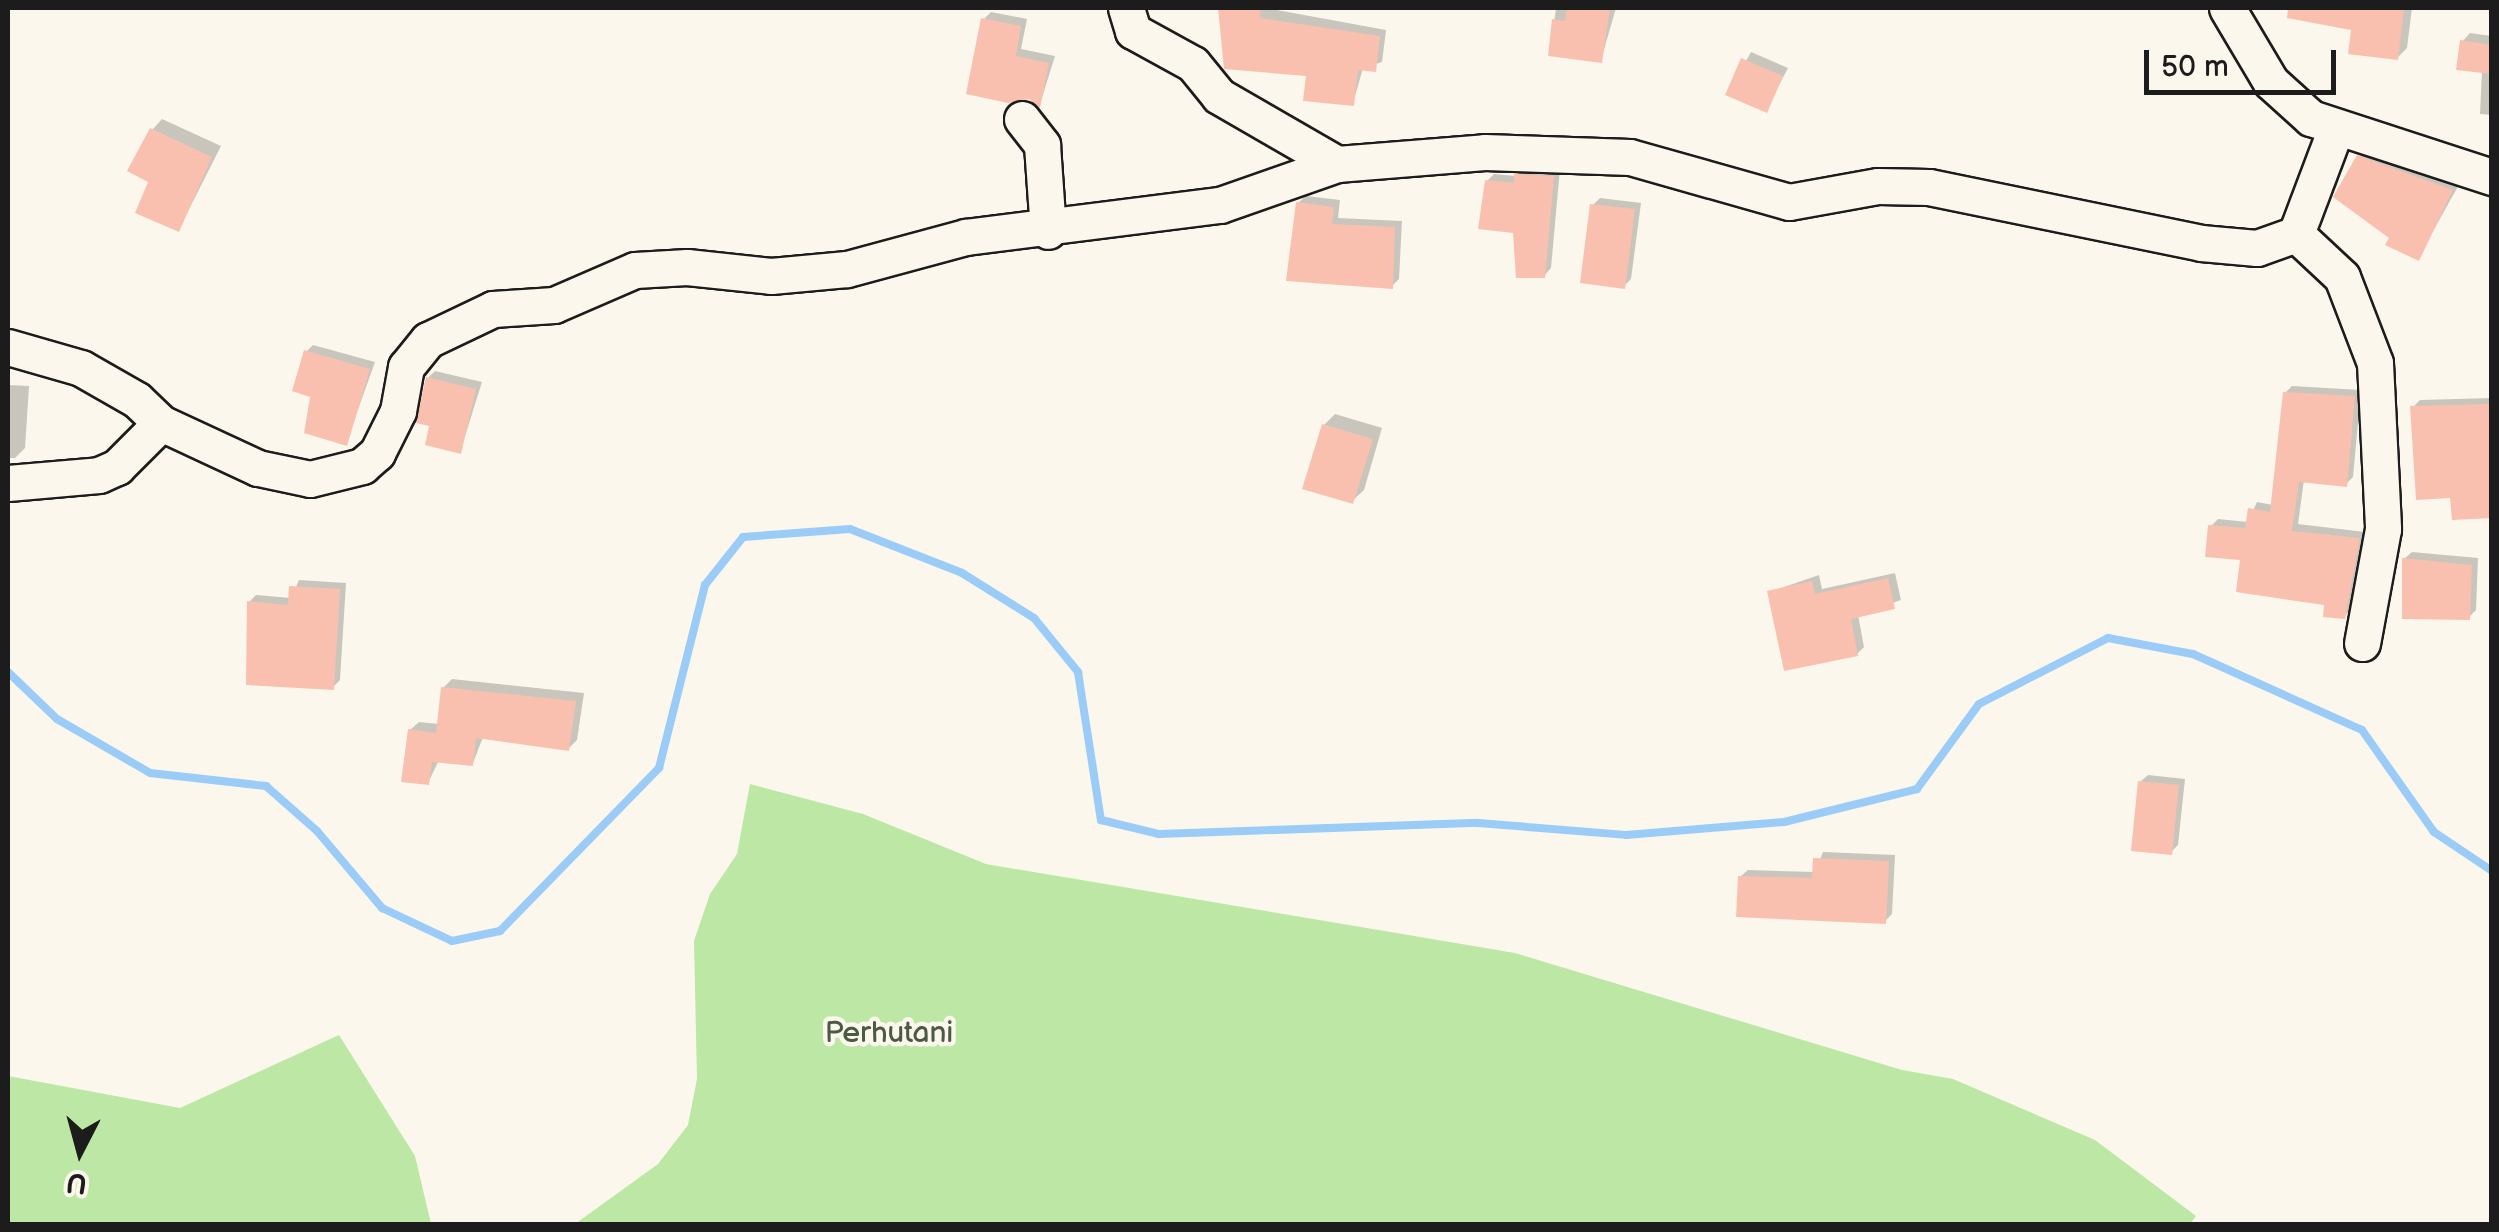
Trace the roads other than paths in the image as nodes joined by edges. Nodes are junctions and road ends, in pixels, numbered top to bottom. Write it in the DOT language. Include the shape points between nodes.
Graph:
graph roads {
  1 [pos="1126,8"];
  2 [pos="2228,8"];
  3 [pos="1022,119"];
  4 [pos="2335,131"];
  5 [pos="1337,164"];
  6 [pos="2492,177"];
  7 [pos="1048,231"];
  8 [pos="2296,234"];
  9 [pos="8,347"];
  10 [pos="161,423"];
  11 [pos="8,483"];
  12 [pos="2362,643"];
  1 -- 5 [label="street" via="1143,40 1193,64 1235,107"];
  2 -- 4 [label="street" via="2272,82"];
  3 -- 7 [label="street" via="1042,145"];
  4 -- 6 [label="street"];
  4 -- 8 [label="street"];
  5 -- 7 [label="street" via="1220,205"];
  5 -- 8 [label="street" via="1485,152 1595,154 1789,202 1901,184 2229,248 2278,244"];
  7 -- 10 [label="street" via="966,237 805,274 635,270 554,305 494,310 414,352 389,439 362,466 337,474 284,477"];
  8 -- 12 [label="street" via="2342,277 2375,363 2383,530"];
  9 -- 10 [label="street" via="81,368 137,400"];
  10 -- 11 [label="street" via="100,475"];
}
